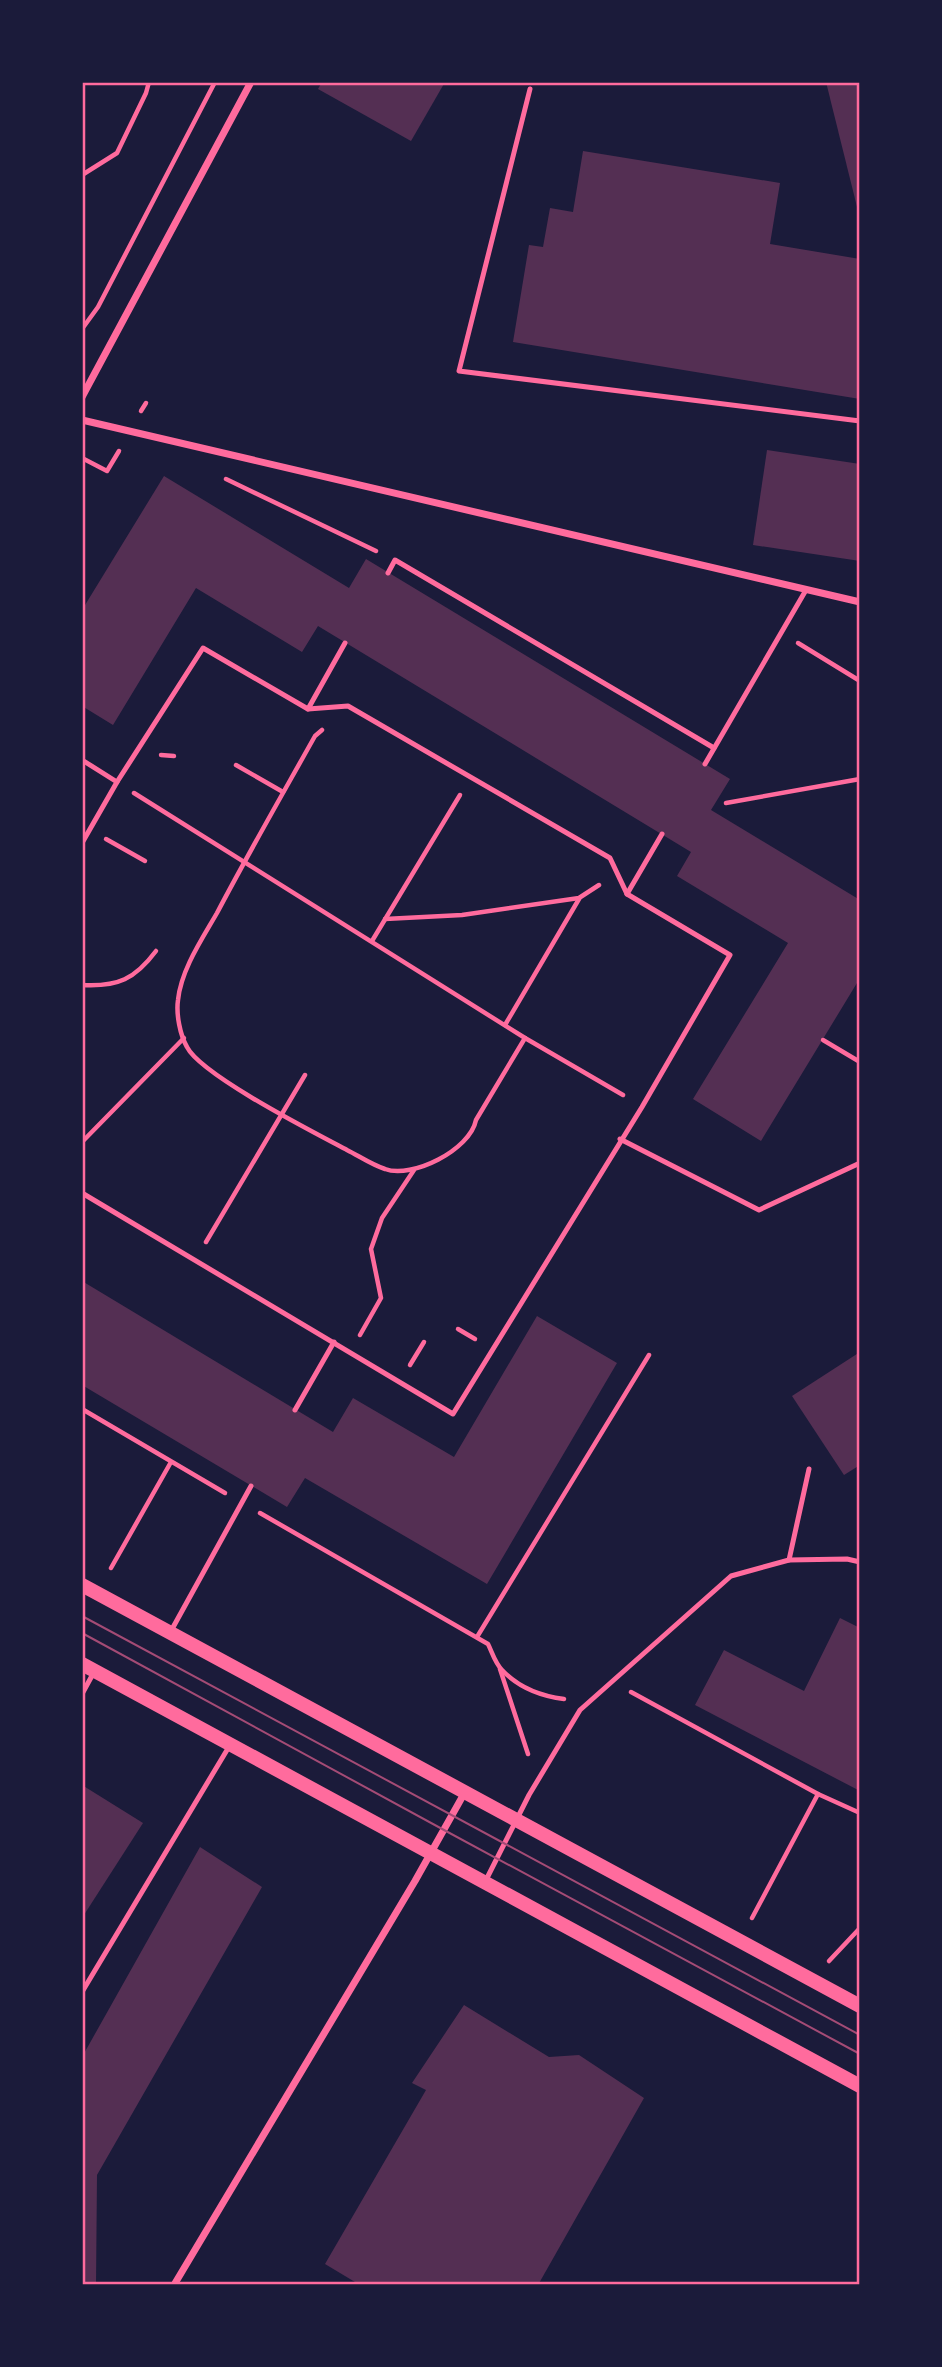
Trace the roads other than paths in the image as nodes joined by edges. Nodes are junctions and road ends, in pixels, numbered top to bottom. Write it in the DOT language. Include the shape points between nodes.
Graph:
graph roads {
  1 [pos="251,82"];
  2 [pos="530,89"];
  3 [pos="82,397"];
  4 [pos="82,420"];
  5 [pos="860,422"];
  6 [pos="388,573"];
  7 [pos="806,590"];
  8 [pos="860,602"];
  9 [pos="345,643"];
  10 [pos="308,709"];
  11 [pos="714,748"];
  12 [pos="82,760"];
  13 [pos="705,764"];
  14 [pos="117,782"];
  15 [pos="662,834"];
  16 [pos="82,843"];
  17 [pos="627,894"];
  18 [pos="620,1139"];
  19 [pos="860,1163"];
  20 [pos="82,1194"];
  21 [pos="334,1342"];
  22 [pos="295,1410"];
  23 [pos="809,1469"];
  24 [pos="251,1486"];
  25 [pos="789,1560"];
  26 [pos="860,1562"];
  27 [pos="82,1585"];
  28 [pos="170,1633"];
  29 [pos="89,1667"];
  30 [pos="82,1694"];
  31 [pos="231,1744"];
  32 [pos="466,1792"];
  33 [pos="517,1819"];
  34 [pos="431,1853"];
  35 [pos="485,1882"];
  36 [pos="82,1992"];
  37 [pos="860,2006"];
  38 [pos="860,2086"];
  39 [pos="174,2285"];
  1 -- 3 [label="street"];
  2 -- 5 [label="lane" via="459,371"];
  4 -- 7 [label="street"];
  6 -- 11 [label="lane" via="396,560"];
  7 -- 8 [label="street"];
  7 -- 11 [label="lane"];
  9 -- 10 [label="lane"];
  10 -- 14 [label="lane" via="203,648"];
  10 -- 17 [label="lane" via="348,706 610,858"];
  11 -- 13 [label="lane"];
  12 -- 14 [label="lane"];
  14 -- 16 [label="lane"];
  15 -- 17 [label="lane"];
  17 -- 18 [label="lane" via="730,955"];
  18 -- 19 [label="lane" via="760,1210"];
  18 -- 21 [label="lane" via="453,1414"];
  20 -- 21 [label="lane"];
  21 -- 22 [label="lane"];
  23 -- 25 [label="lane"];
  24 -- 28 [label="lane"];
  25 -- 26 [label="lane"];
  25 -- 33 [label="lane" via="731,1576 580,1710"];
  27 -- 28 [label="main road"];
  28 -- 32 [label="main road"];
  29 -- 30 [label="lane"];
  29 -- 31 [label="main road"];
  31 -- 34 [label="main road"];
  31 -- 36 [label="lane"];
  32 -- 33 [label="main road"];
  32 -- 34 [label="street"];
  33 -- 35 [label="lane"];
  33 -- 37 [label="main road"];
  34 -- 35 [label="main road"];
  34 -- 39 [label="street"];
  35 -- 38 [label="main road"];
}
